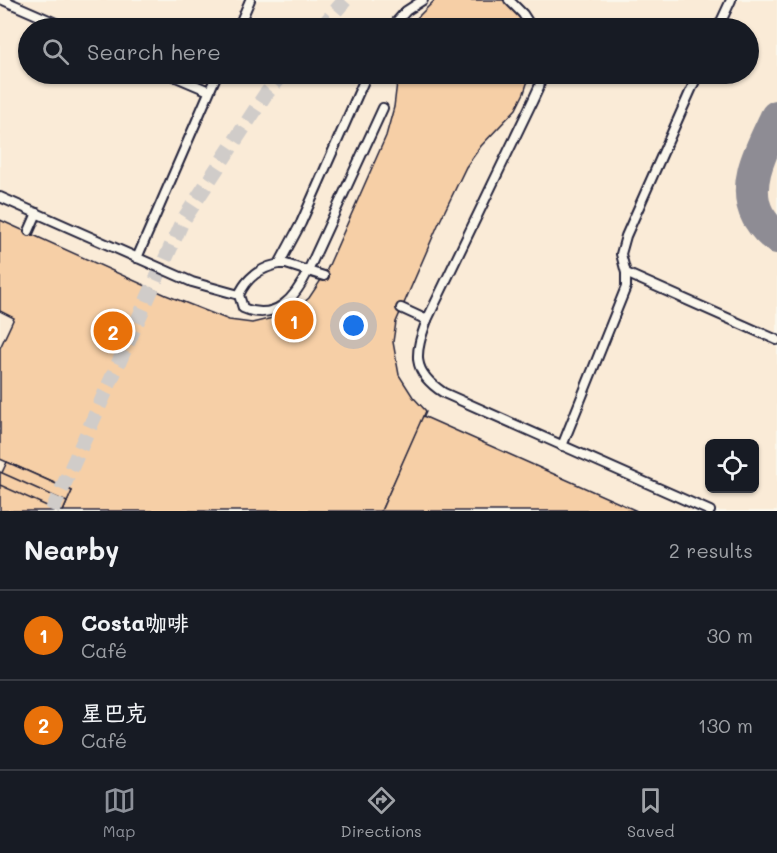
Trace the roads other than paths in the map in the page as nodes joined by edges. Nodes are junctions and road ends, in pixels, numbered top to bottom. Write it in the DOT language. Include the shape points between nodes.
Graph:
graph roads {
  1 [pos="3,0"];
  2 [pos="250,0"];
  3 [pos="423,0"];
  4 [pos="509,0"];
  5 [pos="731,0"];
  6 [pos="44,18"];
  7 [pos="242,18"];
  8 [pos="400,18"];
  9 [pos="526,18"];
  10 [pos="723,18"];
  11 [pos="193,84"];
  12 [pos="212,84"];
  13 [pos="363,84"];
  14 [pos="540,84"];
  15 [pos="694,84"];
  16 [pos="209,91"];
  17 [pos="383,108"];
  18 [pos="0,197"];
  19 [pos="37,213"];
  20 [pos="29,231"];
  21 [pos="137,258"];
  22 [pos="279,264"];
  23 [pos="308,271"];
  24 [pos="626,273"];
  25 [pos="324,276"];
  26 [pos="239,295"];
  27 [pos="401,308"];
  28 [pos="427,320"];
  29 [pos="777,340"];
  30 [pos="562,446"];
  31 [pos="710,511"];
  1 -- 6 [label="lane"];
  2 -- 7 [label="lane"];
  3 -- 8 [label="lane"];
  4 -- 9 [label="lane"];
  5 -- 10 [label="lane"];
  11 -- 16 [label="lane"];
  12 -- 16 [label="lane"];
  13 -- 22 [label="lane"];
  14 -- 28 [label="lane"];
  15 -- 24 [label="lane" via="626,236 621,254"];
  16 -- 21 [label="lane"];
  17 -- 23 [label="lane"];
  18 -- 19 [label="lane"];
  19 -- 20 [label="lane"];
  19 -- 21 [label="lane"];
  21 -- 26 [label="lane" via="192,282"];
  22 -- 23 [label="lane"];
  22 -- 26 [label="lane" via="250,277"];
  23 -- 25 [label="lane"];
  23 -- 26 [label="lane" via="285,306 254,313 243,308"];
  24 -- 29 [label="lane"];
  24 -- 30 [label="lane" via="626,287"];
  27 -- 28 [label="lane"];
  28 -- 30 [label="lane" via="417,363 430,385"];
  30 -- 31 [label="lane"];
}
